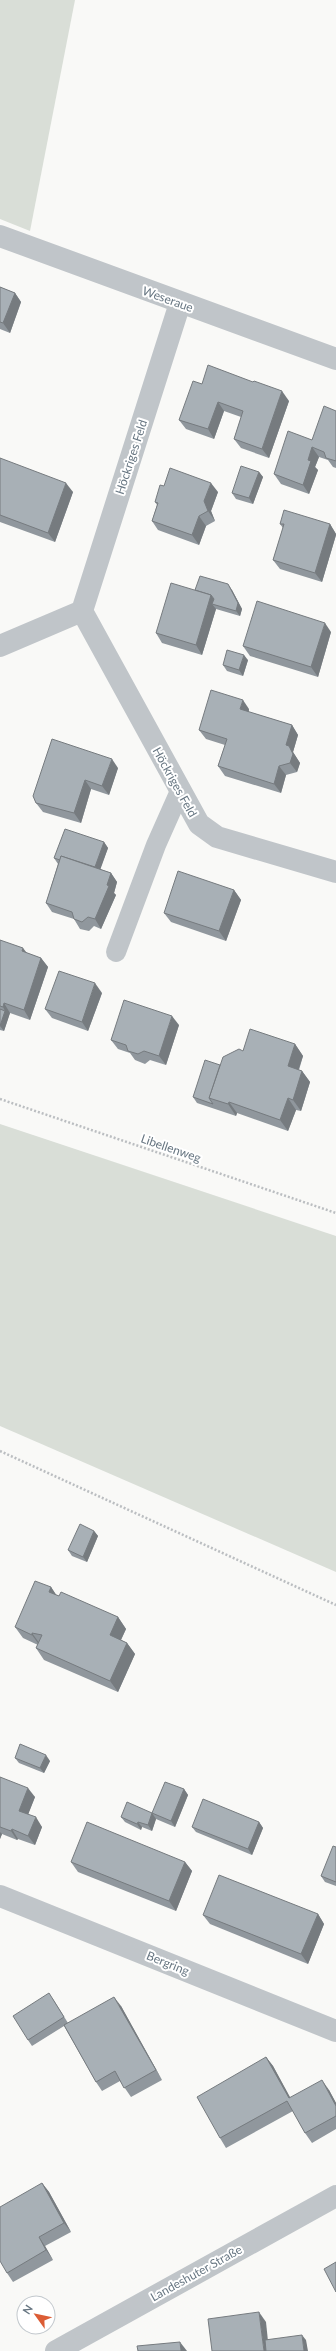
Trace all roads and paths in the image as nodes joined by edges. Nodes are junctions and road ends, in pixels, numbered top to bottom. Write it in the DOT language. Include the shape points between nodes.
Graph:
graph roads {
  1 [pos="0,236"];
  2 [pos="180,303"];
  3 [pos="336,359"];
  4 [pos="82,611"];
  5 [pos="0,646"];
  6 [pos="180,791"];
  7 [pos="336,872"];
  8 [pos="116,952"];
  9 [pos="0,1099"];
  10 [pos="336,1214"];
  11 [pos="0,1451"];
  12 [pos="336,1605"];
  13 [pos="0,1896"];
  14 [pos="336,2031"];
  15 [pos="336,2196"];
  16 [pos="56,2351"];
  1 -- 2 [label="street, Weseraue"];
  2 -- 3 [label="street, Weseraue"];
  2 -- 4 [label="street, Höckriges Feld"];
  4 -- 5 [label="street"];
  4 -- 6 [label="street, Höckriges Feld"];
  6 -- 7 [label="street, Höckriges Feld" via="198,824 217,837"];
  6 -- 8 [label="lane" via="156,845"];
  9 -- 10 [label="path, Libellenweg"];
  11 -- 12 [label="path"];
  13 -- 14 [label="street, Bergring"];
  15 -- 16 [label="street, Landeshuter Straße"];
}
